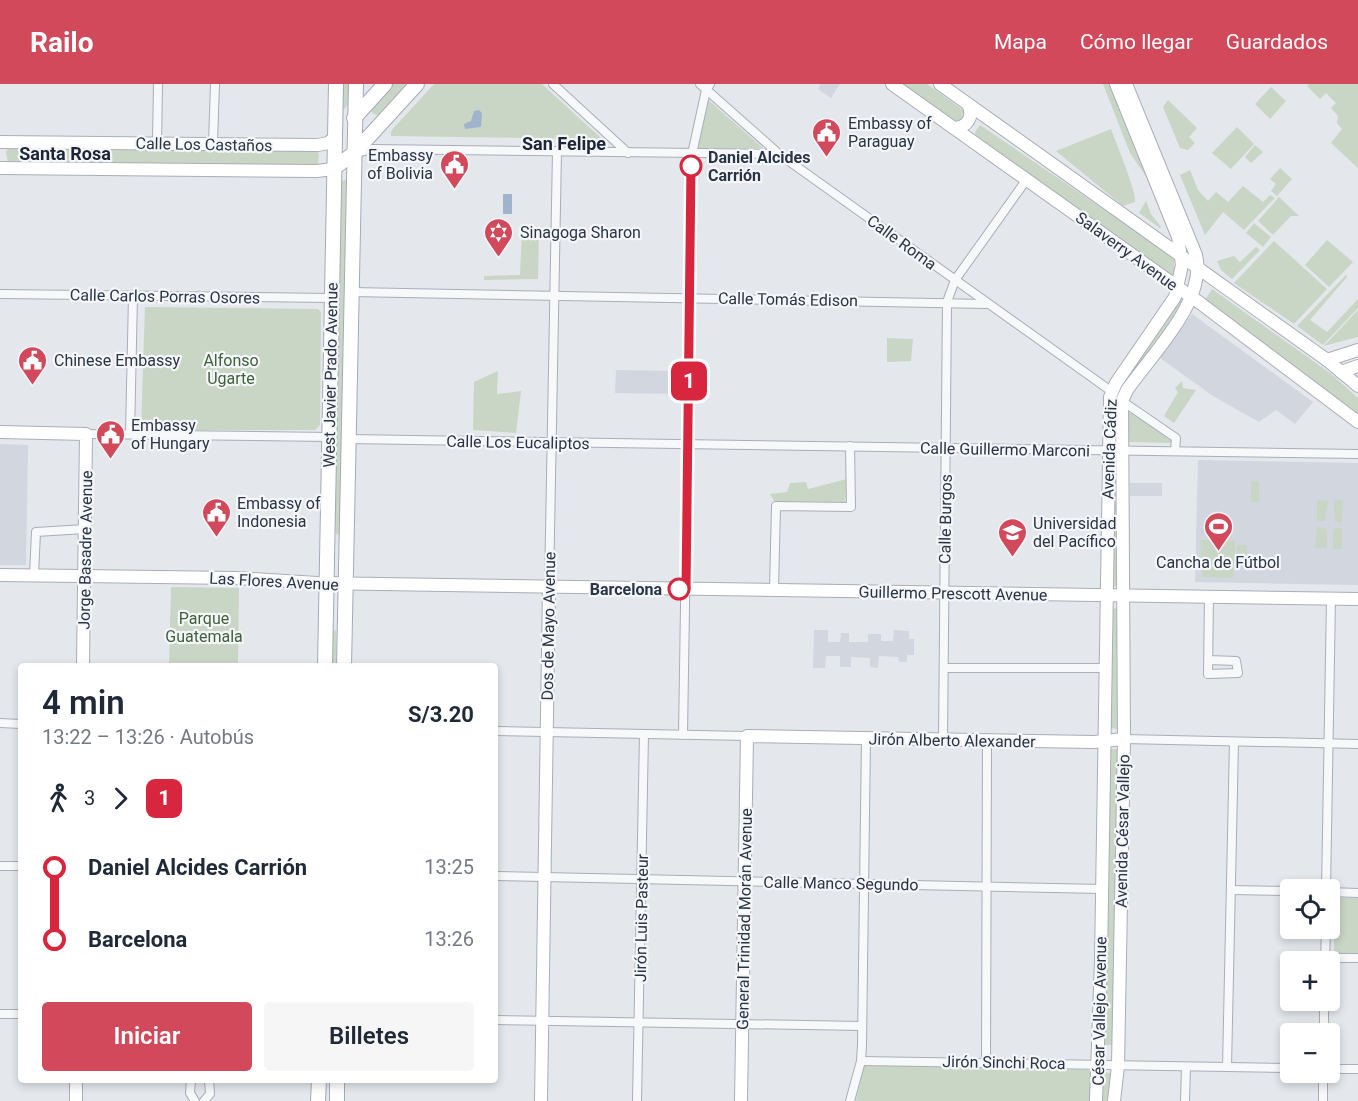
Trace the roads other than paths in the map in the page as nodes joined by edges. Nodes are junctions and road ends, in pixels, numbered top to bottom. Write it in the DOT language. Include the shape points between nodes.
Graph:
graph roads {
  1 [pos="158,84"];
  2 [pos="215,84"];
  3 [pos="336,84"];
  4 [pos="356,84"];
  5 [pos="385,84"];
  6 [pos="417,84"];
  7 [pos="553,84"];
  8 [pos="892,84"];
  9 [pos="940,84"];
  10 [pos="1116,84"];
  11 [pos="1126,84"];
  12 [pos="705,86"];
  13 [pos="369,101"];
  14 [pos="968,104"];
  15 [pos="355,116"];
  16 [pos="387,117"];
  17 [pos="986,117"];
  18 [pos="954,128"];
  19 [pos="334,138"];
  20 [pos="970,140"];
  21 [pos="0,142"];
  22 [pos="157,143"];
  23 [pos="213,144"];
  24 [pos="557,150"];
  25 [pos="354,153"];
  26 [pos="628,153"];
  27 [pos="689,154"];
  28 [pos="779,154"];
  29 [pos="1154,165"];
  30 [pos="0,168"];
  31 [pos="333,169"];
  32 [pos="1026,179"];
  33 [pos="1182,258"];
  34 [pos="1198,268"];
  35 [pos="955,280"];
  36 [pos="1179,288"];
  37 [pos="351,292"];
  38 [pos="0,294"];
  39 [pos="554,295"];
  40 [pos="134,296"];
  41 [pos="331,298"];
  42 [pos="690,298"];
  43 [pos="1192,298"];
  44 [pos="946,302"];
  45 [pos="986,303"];
  46 [pos="1358,350"];
  47 [pos="1327,360"];
  48 [pos="1358,366"];
  49 [pos="1341,372"];
  50 [pos="1358,386"];
  51 [pos="1111,391"];
  52 [pos="1122,401"];
  53 [pos="1358,422"];
  54 [pos="0,432"];
  55 [pos="86,434"];
  56 [pos="130,434"];
  57 [pos="329,437"];
  58 [pos="348,439"];
  59 [pos="552,442"];
  60 [pos="688,444"];
  61 [pos="850,446"];
  62 [pos="946,448"];
  63 [pos="1115,450"];
  64 [pos="1176,451"];
  65 [pos="1358,454"];
  66 [pos="85,529"];
  67 [pos="328,534"];
  68 [pos="347,535"];
  69 [pos="0,575"];
  70 [pos="34,575"];
  71 [pos="84,575"];
  72 [pos="326,584"];
  73 [pos="346,584"];
  74 [pos="549,587"];
  75 [pos="686,589"];
  76 [pos="774,590"];
  77 [pos="944,592"];
  78 [pos="1106,595"];
  79 [pos="1123,596"];
  80 [pos="1209,597"];
  81 [pos="1331,598"];
  82 [pos="1358,599"];
  83 [pos="326,632"];
  84 [pos="345,633"];
  85 [pos="1209,660"];
  86 [pos="83,663"];
  87 [pos="325,663"];
  88 [pos="344,663"];
  89 [pos="944,668"];
  90 [pos="1105,668"];
  91 [pos="0,723"];
  92 [pos="18,724"];
  93 [pos="498,731"];
  94 [pos="546,732"];
  95 [pos="644,734"];
  96 [pos="683,735"];
  97 [pos="747,736"];
  98 [pos="866,738"];
  99 [pos="1124,739"];
  100 [pos="943,740"];
  101 [pos="987,740"];
  102 [pos="1234,741"];
  103 [pos="1104,742"];
  104 [pos="1329,743"];
  105 [pos="1358,744"];
  106 [pos="0,866"];
  107 [pos="18,866"];
  108 [pos="498,876"];
  109 [pos="544,876"];
  110 [pos="641,879"];
  111 [pos="1328,879"];
  112 [pos="745,881"];
  113 [pos="863,884"];
  114 [pos="987,886"];
  115 [pos="1102,889"];
  116 [pos="1231,890"];
  117 [pos="1280,891"];
  118 [pos="1340,892"];
  119 [pos="1358,893"];
  120 [pos="1358,958"];
  121 [pos="1340,959"];
  122 [pos="0,1014"];
  123 [pos="18,1014"];
  124 [pos="498,1020"];
  125 [pos="542,1020"];
  126 [pos="639,1022"];
  127 [pos="742,1024"];
  128 [pos="862,1026"];
  129 [pos="861,1060"];
  130 [pos="986,1061"];
  131 [pos="1099,1064"];
  132 [pos="1118,1066"];
  133 [pos="1186,1067"];
  134 [pos="1227,1067"];
  135 [pos="1280,1068"];
  136 [pos="1340,1069"];
  137 [pos="1358,1069"];
  138 [pos="76,1083"];
  139 [pos="191,1083"];
  140 [pos="209,1083"];
  141 [pos="319,1083"];
  142 [pos="338,1083"];
  143 [pos="1323,1083"];
  144 [pos="76,1101"];
  145 [pos="195,1101"];
  146 [pos="204,1101"];
  147 [pos="318,1101"];
  148 [pos="337,1101"];
  149 [pos="541,1101"];
  150 [pos="637,1101"];
  151 [pos="741,1101"];
  152 [pos="850,1101"];
  153 [pos="1096,1101"];
  154 [pos="1114,1101"];
  155 [pos="1185,1101"];
  156 [pos="1323,1101"];
  1 -- 22 [label="street"];
  2 -- 23 [label="street"];
  3 -- 19 [label="main road, West Javier Prado Avenue"];
  4 -- 15 [label="main road"];
  5 -- 13 [label="main road"];
  6 -- 16 [label="main road"];
  7 -- 26 [label="street"];
  8 -- 18 [label="main road, Salaverry Avenue"];
  9 -- 14 [label="main road, Salaverry Avenue"];
  10 -- 29 [label="main road"];
  11 -- 29 [label="main road"];
  12 -- 27 [label="street"];
  12 -- 28 [label="street, Calle Roma"];
  13 -- 15 [label="main road"];
  13 -- 16 [label="main road" via="370,115 379,120"];
  14 -- 17 [label="main road, Salaverry Avenue"];
  14 -- 18 [label="main road" via="970,120 963,127"];
  15 -- 19 [label="main road"];
  15 -- 25 [label="main road, West Javier Prado Avenue"];
  16 -- 25 [label="main road"];
  17 -- 20 [label="main road" via="972,125"];
  17 -- 33 [label="main road, Salaverry Avenue"];
  18 -- 20 [label="main road, Salaverry Avenue"];
  19 -- 23 [label="main road, Calle Los Castaños" via="318,145"];
  19 -- 31 [label="main road, West Javier Prado Avenue"];
  20 -- 32 [label="main road, Salaverry Avenue"];
  21 -- 22 [label="main road, Calle Los Castaños"];
  22 -- 23 [label="main road, Calle Los Castaños"];
  24 -- 25 [label="street" via="373,149"];
  24 -- 26 [label="street"];
  24 -- 39 [label="street, Dos de Mayo Avenue"];
  25 -- 31 [label="main road"];
  25 -- 37 [label="main road, West Javier Prado Avenue"];
  26 -- 27 [label="street"];
  27 -- 28 [label="street"];
  27 -- 42 [label="street"];
  28 -- 35 [label="street, Calle Roma"];
  29 -- 33 [label="main road"];
  29 -- 34 [label="main road" via="1196,255"];
  30 -- 31 [label="main road, Calle Los Castaños"];
  31 -- 41 [label="main road, West Javier Prado Avenue"];
  32 -- 35 [label="street, Calle Burgos"];
  32 -- 36 [label="main road, Salaverry Avenue"];
  33 -- 34 [label="main road, Salaverry Avenue"];
  33 -- 36 [label="main road"];
  34 -- 43 [label="main road"];
  34 -- 47 [label="main road, Salaverry Avenue"];
  35 -- 44 [label="street, Calle Burgos"];
  35 -- 45 [label="street, Calle Roma"];
  36 -- 43 [label="main road, Salaverry Avenue"];
  36 -- 51 [label="main road, Avenida Cádiz"];
  37 -- 39 [label="street"];
  37 -- 58 [label="main road, West Javier Prado Avenue"];
  38 -- 40 [label="street, Calle Carlos Porras Osores"];
  39 -- 42 [label="street, Calle Tomás Edison"];
  39 -- 59 [label="street, Dos de Mayo Avenue"];
  40 -- 41 [label="street, Calle Carlos Porras Osores"];
  40 -- 56 [label="street"];
  41 -- 57 [label="main road, West Javier Prado Avenue"];
  42 -- 44 [label="street, Calle Tomás Edison"];
  42 -- 60 [label="street"];
  43 -- 52 [label="main road, Avenida Cádiz"];
  43 -- 53 [label="main road, Salaverry Avenue"];
  44 -- 45 [label="street, Calle Tomás Edison"];
  44 -- 62 [label="street, Calle Burgos"];
  45 -- 51 [label="street, Calle Roma"];
  46 -- 47 [label="main road"];
  47 -- 49 [label="main road, Salaverry Avenue"];
  48 -- 49 [label="main road"];
  49 -- 50 [label="main road"];
  51 -- 63 [label="main road, Avenida Cádiz"];
  52 -- 63 [label="main road, Avenida Cádiz"];
  52 -- 64 [label="street" via="1176,438"];
  54 -- 55 [label="main road"];
  55 -- 56 [label="street"];
  55 -- 66 [label="main road, Jorge Basadre Avenue"];
  56 -- 57 [label="street"];
  57 -- 67 [label="main road, West Javier Prado Avenue"];
  58 -- 59 [label="street, Calle Los Eucaliptos"];
  58 -- 68 [label="main road, West Javier Prado Avenue"];
  59 -- 60 [label="street, Calle Los Eucaliptos"];
  59 -- 74 [label="street, Dos de Mayo Avenue"];
  60 -- 61 [label="street, Calle Guillermo Marconi"];
  60 -- 75 [label="street"];
  61 -- 62 [label="street, Calle Guillermo Marconi"];
  61 -- 76 [label="street" via="851,507 776,506"];
  62 -- 63 [label="street, Calle Guillermo Marconi"];
  62 -- 77 [label="street, Calle Burgos"];
  63 -- 64 [label="street, Calle Guillermo Marconi"];
  63 -- 78 [label="main road, Avenida Cádiz"];
  63 -- 79 [label="main road, Avenida Cádiz"];
  64 -- 65 [label="street, Calle Guillermo Marconi"];
  66 -- 70 [label="street" via="36,532"];
  66 -- 71 [label="main road, Jorge Basadre Avenue"];
  67 -- 68 [label="main road" via="337,541"];
  67 -- 72 [label="main road, West Javier Prado Avenue"];
  68 -- 73 [label="main road, West Javier Prado Avenue"];
  69 -- 70 [label="main road, Las Flores Avenue"];
  70 -- 71 [label="main road, Las Flores Avenue"];
  71 -- 72 [label="main road, Las Flores Avenue"];
  71 -- 86 [label="main road, Jorge Basadre Avenue"];
  72 -- 73 [label="main road, Las Flores Avenue"];
  72 -- 83 [label="main road, West Javier Prado Avenue"];
  73 -- 74 [label="main road, Las Flores Avenue"];
  73 -- 84 [label="main road, West Javier Prado Avenue"];
  74 -- 75 [label="main road, Guillermo Prescott Avenue"];
  74 -- 94 [label="main road, Dos de Mayo Avenue"];
  75 -- 76 [label="main road, Guillermo Prescott Avenue"];
  75 -- 96 [label="street"];
  76 -- 77 [label="main road, Guillermo Prescott Avenue"];
  77 -- 78 [label="main road, Guillermo Prescott Avenue"];
  77 -- 89 [label="street, Calle Burgos"];
  78 -- 79 [label="main road, Guillermo Prescott Avenue"];
  78 -- 90 [label="main road, Avenida César Vallejo"];
  79 -- 80 [label="main road, Guillermo Prescott Avenue"];
  79 -- 99 [label="main road, Avenida César Vallejo"];
  80 -- 81 [label="main road, Guillermo Prescott Avenue"];
  80 -- 85 [label="street"];
  81 -- 82 [label="main road, Guillermo Prescott Avenue"];
  81 -- 104 [label="street"];
  83 -- 84 [label="main road" via="334,627"];
  83 -- 87 [label="main road, West Javier Prado Avenue"];
  84 -- 88 [label="main road, West Javier Prado Avenue"];
  85 -- 85 [label="street" via="1208,674 1238,673 1236,662"];
  89 -- 90 [label="street"];
  89 -- 100 [label="street, Calle Burgos"];
  90 -- 103 [label="main road, Avenida César Vallejo"];
  91 -- 92 [label="street"];
  93 -- 94 [label="street, Jirón Alberto Alexander"];
  94 -- 95 [label="street, Jirón Alberto Alexander"];
  94 -- 109 [label="main road, Dos de Mayo Avenue"];
  95 -- 96 [label="street, Jirón Alberto Alexander"];
  95 -- 110 [label="street, Jirón Luis Pasteur"];
  96 -- 97 [label="street, Jirón Alberto Alexander"];
  97 -- 98 [label="main road, Jirón Alberto Alexander"];
  97 -- 112 [label="main road, General Trinidad Morán Avenue"];
  98 -- 100 [label="main road, Jirón Alberto Alexander"];
  98 -- 113 [label="street"];
  99 -- 102 [label="street, Jirón Alberto Alexander"];
  99 -- 103 [label="main road, Jirón Alberto Alexander"];
  99 -- 132 [label="main road, Avenida César Vallejo"];
  100 -- 101 [label="main road, Jirón Alberto Alexander"];
  101 -- 103 [label="main road, Jirón Alberto Alexander"];
  101 -- 114 [label="street"];
  102 -- 104 [label="street, Jirón Alberto Alexander"];
  102 -- 116 [label="street"];
  103 -- 115 [label="main road, César Vallejo Avenue"];
  104 -- 105 [label="street, Jirón Alberto Alexander"];
  104 -- 111 [label="street"];
  106 -- 107 [label="street"];
  108 -- 109 [label="street, Calle Manco Segundo"];
  109 -- 110 [label="street, Calle Manco Segundo"];
  109 -- 125 [label="main road, Dos de Mayo Avenue"];
  110 -- 112 [label="street, Calle Manco Segundo"];
  110 -- 126 [label="street, Jirón Luis Pasteur"];
  112 -- 113 [label="street, Calle Manco Segundo"];
  112 -- 127 [label="main road, General Trinidad Morán Avenue"];
  113 -- 114 [label="street, Calle Manco Segundo"];
  113 -- 128 [label="street"];
  114 -- 115 [label="street, Calle Manco Segundo"];
  114 -- 130 [label="street"];
  115 -- 131 [label="main road, César Vallejo Avenue"];
  116 -- 117 [label="street"];
  116 -- 134 [label="street"];
  118 -- 119 [label="street"];
  120 -- 121 [label="street"];
  122 -- 123 [label="street"];
  124 -- 125 [label="street"];
  125 -- 126 [label="street"];
  125 -- 149 [label="main road, Dos de Mayo Avenue"];
  126 -- 127 [label="street"];
  126 -- 150 [label="street, Jirón Luis Pasteur"];
  127 -- 128 [label="street"];
  127 -- 151 [label="main road, General Trinidad Morán Avenue"];
  128 -- 129 [label="street"];
  129 -- 130 [label="street, Jirón Sinchi Roca"];
  129 -- 152 [label="street"];
  130 -- 131 [label="street, Jirón Sinchi Roca"];
  131 -- 132 [label="street, Jirón Sinchi Roca"];
  131 -- 153 [label="main road, César Vallejo Avenue"];
  132 -- 133 [label="street, Jirón Sinchi Roca"];
  132 -- 154 [label="main road, César Vallejo Avenue"];
  133 -- 134 [label="street, Jirón Sinchi Roca"];
  133 -- 155 [label="street"];
  134 -- 135 [label="street, Jirón Sinchi Roca"];
  136 -- 137 [label="street"];
  138 -- 144 [label="main road"];
  139 -- 145 [label="street" via="190,1093"];
  140 -- 146 [label="street" via="210,1094"];
  141 -- 147 [label="main road"];
  142 -- 148 [label="main road"];
  143 -- 156 [label="street"];
}
